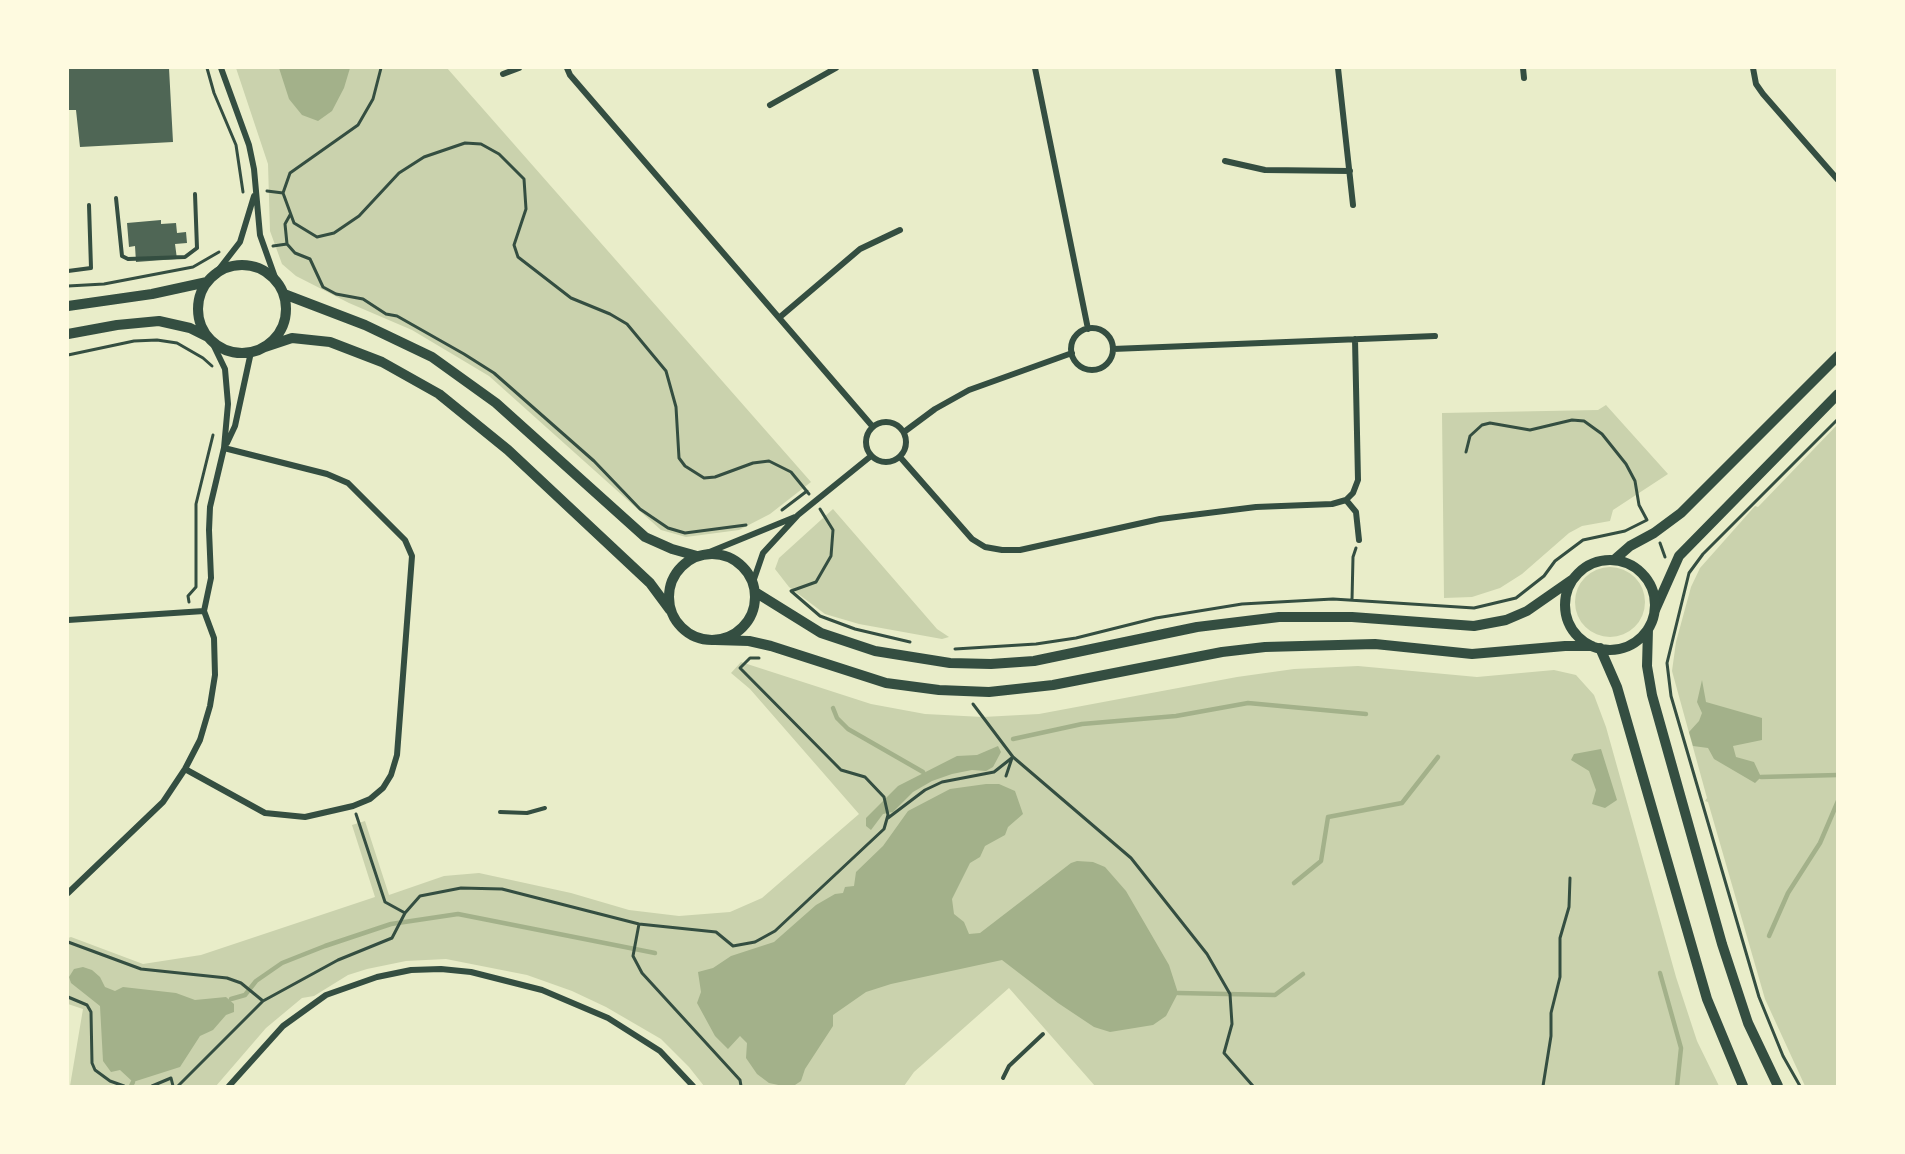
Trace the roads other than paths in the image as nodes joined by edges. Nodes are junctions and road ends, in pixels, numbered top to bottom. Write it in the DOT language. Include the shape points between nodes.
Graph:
graph roads {
  1 [pos="221,68"];
  2 [pos="519,68"];
  3 [pos="567,68"];
  4 [pos="836,68"];
  5 [pos="1035,68"];
  6 [pos="1338,68"];
  7 [pos="1523,68"];
  8 [pos="1753,68"];
  9 [pos="503,74"];
  10 [pos="1524,78"];
  11 [pos="770,105"];
  12 [pos="1225,161"];
  13 [pos="1350,171"];
  14 [pos="1838,180"];
  15 [pos="256,190"];
  16 [pos="195,194"];
  17 [pos="116,198"];
  18 [pos="89,205"];
  19 [pos="1353,205"];
  20 [pos="900,230"];
  21 [pos="68,271"];
  22 [pos="216,273"];
  23 [pos="276,280"];
  24 [pos="207,282"];
  25 [pos="284,294"];
  26 [pos="68,306"];
  27 [pos="780,317"];
  28 [pos="1088,329"];
  29 [pos="68,334"];
  30 [pos="1435,336"];
  31 [pos="209,339"];
  32 [pos="1355,339"];
  33 [pos="265,347"];
  34 [pos="1113,349"];
  35 [pos="251,352"];
  36 [pos="1072,353"];
  37 [pos="1838,356"];
  38 [pos="1838,394"];
  39 [pos="873,427"];
  40 [pos="904,432"];
  41 [pos="224,448"];
  42 [pos="871,456"];
  43 [pos="900,457"];
  44 [pos="1346,500"];
  45 [pos="798,515"];
  46 [pos="1359,540"];
  47 [pos="702,554"];
  48 [pos="1614,560"];
  49 [pos="1573,579"];
  50 [pos="754,587"];
  51 [pos="670,610"];
  52 [pos="1655,610"];
  53 [pos="204,611"];
  54 [pos="68,620"];
  55 [pos="1648,629"];
  56 [pos="715,640"];
  57 [pos="1596,647"];
  58 [pos="186,769"];
  59 [pos="545,808"];
  60 [pos="500,812"];
  61 [pos="68,894"];
  62 [pos="1043,1034"];
  63 [pos="1003,1078"];
  64 [pos="229,1086"];
  65 [pos="693,1086"];
  66 [pos="1743,1086"];
  67 [pos="1778,1086"];
  1 -- 15 [label="street" via="249,145"];
  2 -- 9 [label="street"];
  3 -- 27 [label="street"];
  4 -- 11 [label="street"];
  5 -- 28 [label="street"];
  6 -- 13 [label="street"];
  7 -- 10 [label="street"];
  8 -- 14 [label="street" via="1763,94"];
  12 -- 13 [label="street" via="1264,170"];
  13 -- 19 [label="street"];
  15 -- 22 [label="street" via="240,242"];
  15 -- 23 [label="street" via="260,235"];
  16 -- 17 [label="lane" via="197,248 185,257 122,256"];
  18 -- 21 [label="lane" via="91,268"];
  20 -- 27 [label="street" via="860,249"];
  22 -- 23 [label="main road" via="241,265 260,269"];
  22 -- 24 [label="main road"];
  23 -- 25 [label="main road"];
  24 -- 26 [label="main road"];
  24 -- 31 [label="main road" via="197,309"];
  25 -- 33 [label="main road" via="284,324"];
  25 -- 47 [label="main road" via="382,333 441,363 496,403 645,537 672,549"];
  27 -- 39 [label="street"];
  28 -- 34 [label="street" via="1105,333"];
  28 -- 36 [label="street" via="1077,335"];
  29 -- 31 [label="main road" via="159,321 190,328"];
  30 -- 32 [label="street"];
  31 -- 35 [label="main road" via="224,350"];
  31 -- 41 [label="street" via="225,369 228,385"];
  32 -- 34 [label="street"];
  32 -- 44 [label="street" via="1358,480"];
  33 -- 35 [label="main road"];
  33 -- 51 [label="main road" via="292,338 330,342 382,362 439,394 525,466 650,583"];
  34 -- 36 [label="street" via="1109,362 1091,370 1078,365"];
  35 -- 41 [label="street" via="235,426"];
  36 -- 40 [label="street" via="969,390"];
  37 -- 48 [label="main road" via="1681,513"];
  38 -- 52 [label="main road" via="1679,556"];
  39 -- 40 [label="street" via="890,423"];
  39 -- 42 [label="street" via="866,438"];
  40 -- 43 [label="street" via="906,445"];
  41 -- 53 [label="street" via="210,507 211,578"];
  41 -- 58 [label="street" via="348,483 405,540 412,556 397,755 391,775 370,799 305,817 273,815 249,806"];
  42 -- 43 [label="street" via="882,462"];
  42 -- 45 [label="street"];
  43 -- 44 [label="street" via="972,539 985,547 1002,550 1020,550 1160,519"];
  44 -- 46 [label="street" via="1356,512"];
  45 -- 47 [label="street"];
  45 -- 50 [label="street" via="763,553"];
  47 -- 50 [label="main road" via="721,554 735,560 746,569"];
  47 -- 51 [label="main road" via="681,567 670,584"];
  48 -- 49 [label="main road" via="1599,561"];
  48 -- 52 [label="main road" via="1640,571 1654,596"];
  49 -- 50 [label="main road" via="1527,611 1488,624 1459,626 1352,617 1268,619 1197,627 1034,661 950,663 875,651 821,633"];
  49 -- 57 [label="main road" via="1565,604 1567,617 1572,629"];
  50 -- 56 [label="main road" via="754,606 740,629"];
  51 -- 56 [label="main road" via="681,627 693,635"];
  52 -- 55 [label="main road"];
  53 -- 54 [label="street"];
  53 -- 58 [label="street" via="214,638 215,675 200,740"];
  55 -- 57 [label="main road" via="1627,646"];
  55 -- 67 [label="main road" via="1647,666 1652,694 1719,933 1748,1023"];
  56 -- 57 [label="main road" via="749,640 886,683 962,692 1031,689 1265,647 1375,644 1472,654 1558,646"];
  57 -- 66 [label="main road" via="1617,687 1707,999"];
  58 -- 61 [label="street" via="163,802"];
  59 -- 60 [label="lane" via="527,813"];
  62 -- 63 [label="lane" via="1009,1066"];
  64 -- 65 [label="street" via="283,1026 326,995 377,977 441,969 471,972 542,990 608,1018 660,1051"];
}
